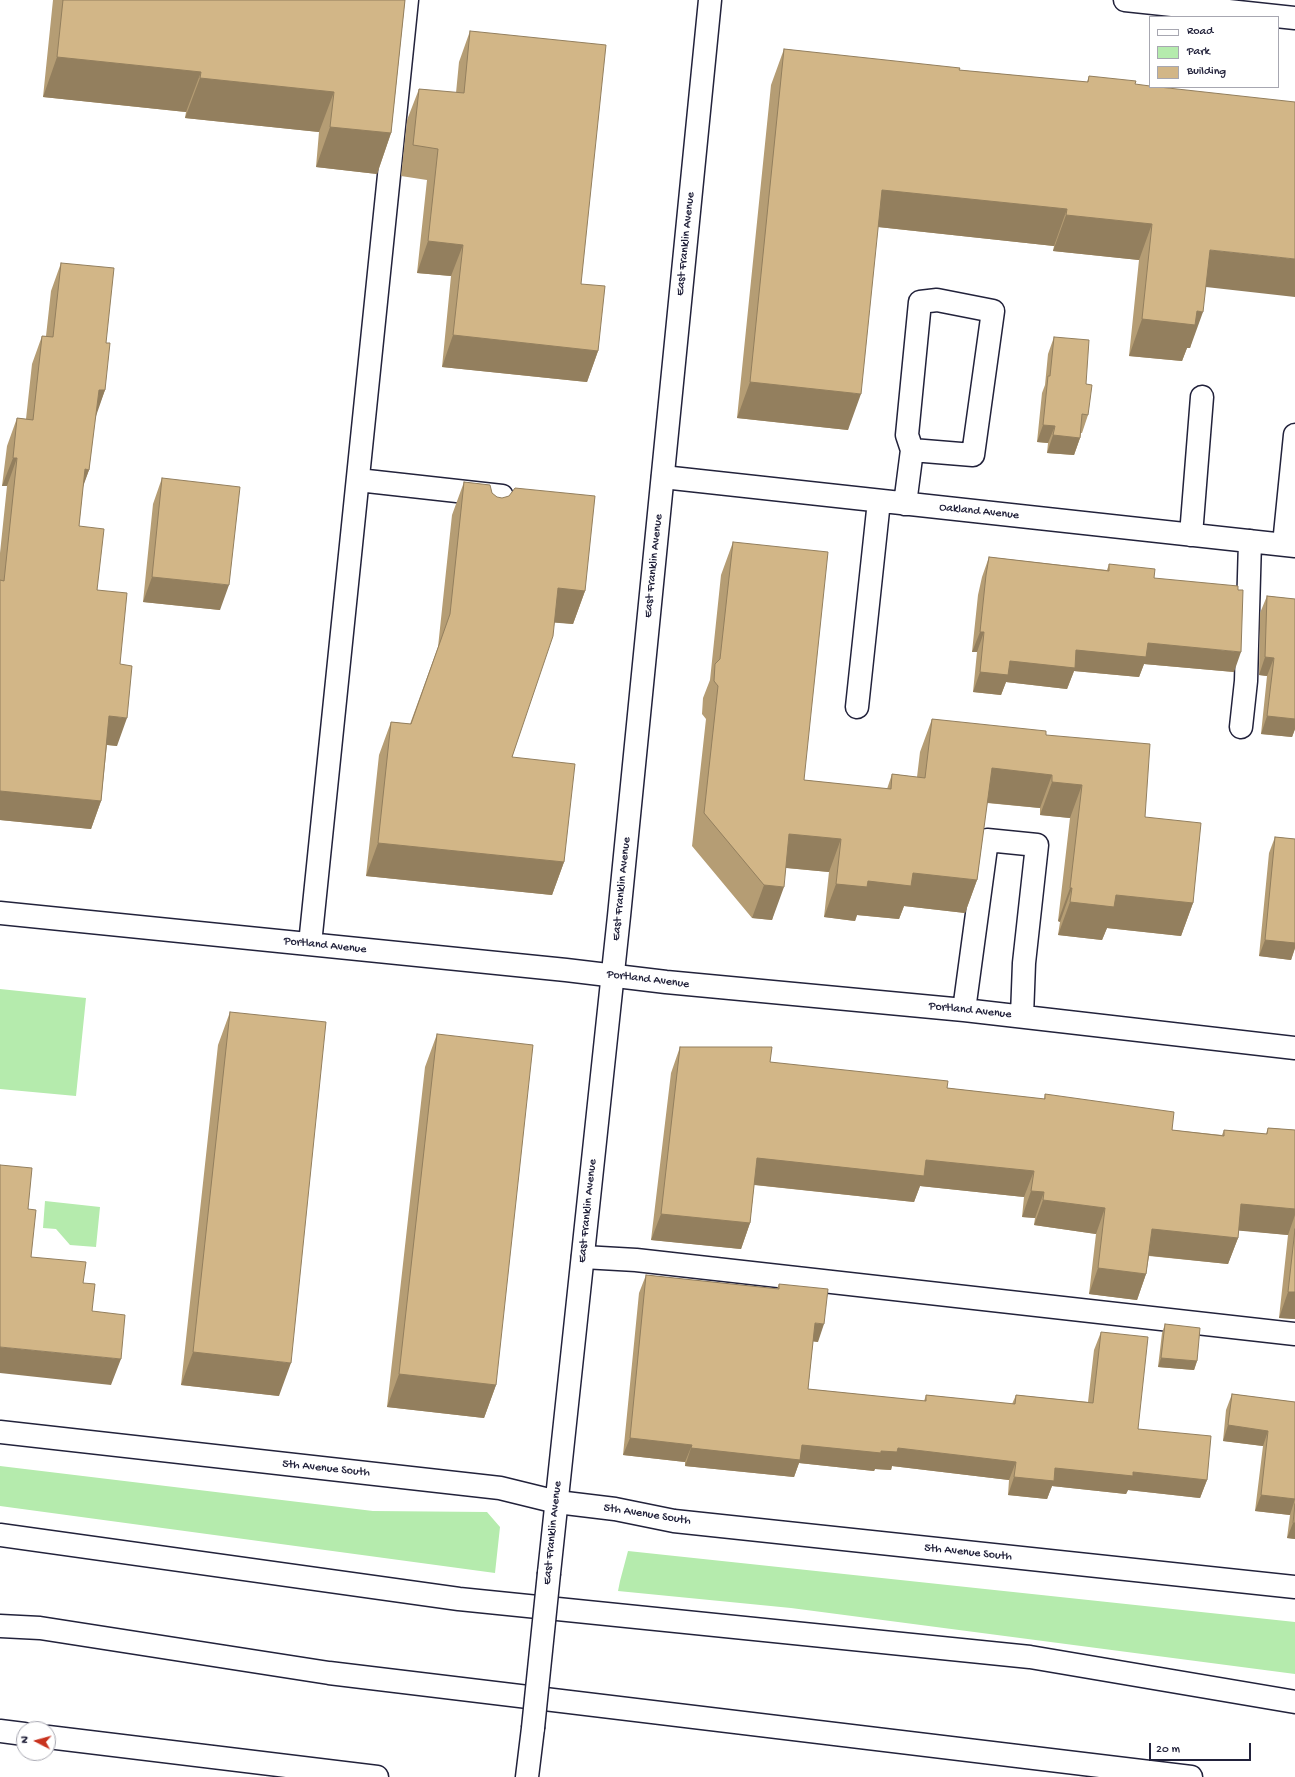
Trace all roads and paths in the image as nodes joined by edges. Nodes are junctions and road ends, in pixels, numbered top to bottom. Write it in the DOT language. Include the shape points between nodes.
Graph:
graph roads {
  1 [pos="407,0"];
  2 [pos="710,0"];
  3 [pos="1125,0"];
  4 [pos="1276,16"];
  5 [pos="1279,16"];
  6 [pos="1295,18"];
  7 [pos="1202,397"];
  8 [pos="1295,435"];
  9 [pos="912,450"];
  10 [pos="663,477"];
  11 [pos="358,480"];
  12 [pos="879,501"];
  13 [pos="904,504"];
  14 [pos="490,519"];
  15 [pos="1191,535"];
  16 [pos="1250,541"];
  17 [pos="1289,545"];
  18 [pos="858,707"];
  19 [pos="1241,727"];
  20 [pos="0,912"];
  21 [pos="310,944"];
  22 [pos="613,976"];
  23 [pos="964,1010"];
  24 [pos="1022,1016"];
  25 [pos="1295,1048"];
  26 [pos="583,1257"];
  27 [pos="1295,1334"];
  28 [pos="0,1432"];
  29 [pos="557,1502"];
  30 [pos="0,1535"];
  31 [pos="1295,1587"];
  32 [pos="0,1616"];
  33 [pos="0,1626"];
  34 [pos="40,1628"];
  35 [pos="1295,1702"];
  36 [pos="0,1731"];
  37 [pos="0,1734"];
  38 [pos="16,1734"];
  39 [pos="16,1735"];
  40 [pos="56,1738"];
  41 [pos="377,1777"];
  42 [pos="527,1777"];
  43 [pos="1190,1777"];
  1 -- 11 [label="main road"];
  2 -- 10 [label="main road, East Franklin Avenue"];
  3 -- 4 [label="main road"];
  5 -- 6 [label="main road"];
  7 -- 15 [label="main road"];
  8 -- 17 [label="main road"];
  9 -- 9 [label="main road" via="907,435 920,302 937,300 993,311 973,455"];
  9 -- 13 [label="main road"];
  10 -- 12 [label="main road, Oakland Avenue"];
  10 -- 22 [label="main road, East Franklin Avenue"];
  11 -- 14 [label="main road" via="502,496"];
  11 -- 21 [label="main road"];
  12 -- 13 [label="main road, Oakland Avenue"];
  12 -- 18 [label="main road"];
  13 -- 15 [label="main road, Oakland Avenue"];
  15 -- 16 [label="main road, Oakland Avenue"];
  16 -- 17 [label="main road, Oakland Avenue"];
  16 -- 19 [label="main road" via="1246,681"];
  20 -- 21 [label="main road, Portland Avenue"];
  21 -- 22 [label="main road, Portland Avenue"];
  22 -- 23 [label="main road, Portland Avenue"];
  22 -- 26 [label="main road, East Franklin Avenue"];
  23 -- 24 [label="main road, Portland Avenue"];
  23 -- 24 [label="main road" via="987,840 1037,845 1024,963"];
  24 -- 25 [label="main road, Portland Avenue"];
  26 -- 27 [label="main road" via="636,1260"];
  26 -- 29 [label="main road, East Franklin Avenue"];
  28 -- 29 [label="main road, 5th Avenue South" via="500,1488"];
  29 -- 31 [label="main road, 5th Avenue South" via="615,1509 674,1521"];
  29 -- 42 [label="main road, East Franklin Avenue, bridge"];
  30 -- 35 [label="main road" via="459,1599 1030,1657"];
  32 -- 34 [label="main road"];
  33 -- 34 [label="main road"];
  34 -- 43 [label="main road" via="329,1672"];
  36 -- 38 [label="main road"];
  37 -- 39 [label="main road"];
  40 -- 41 [label="main road"];
}
